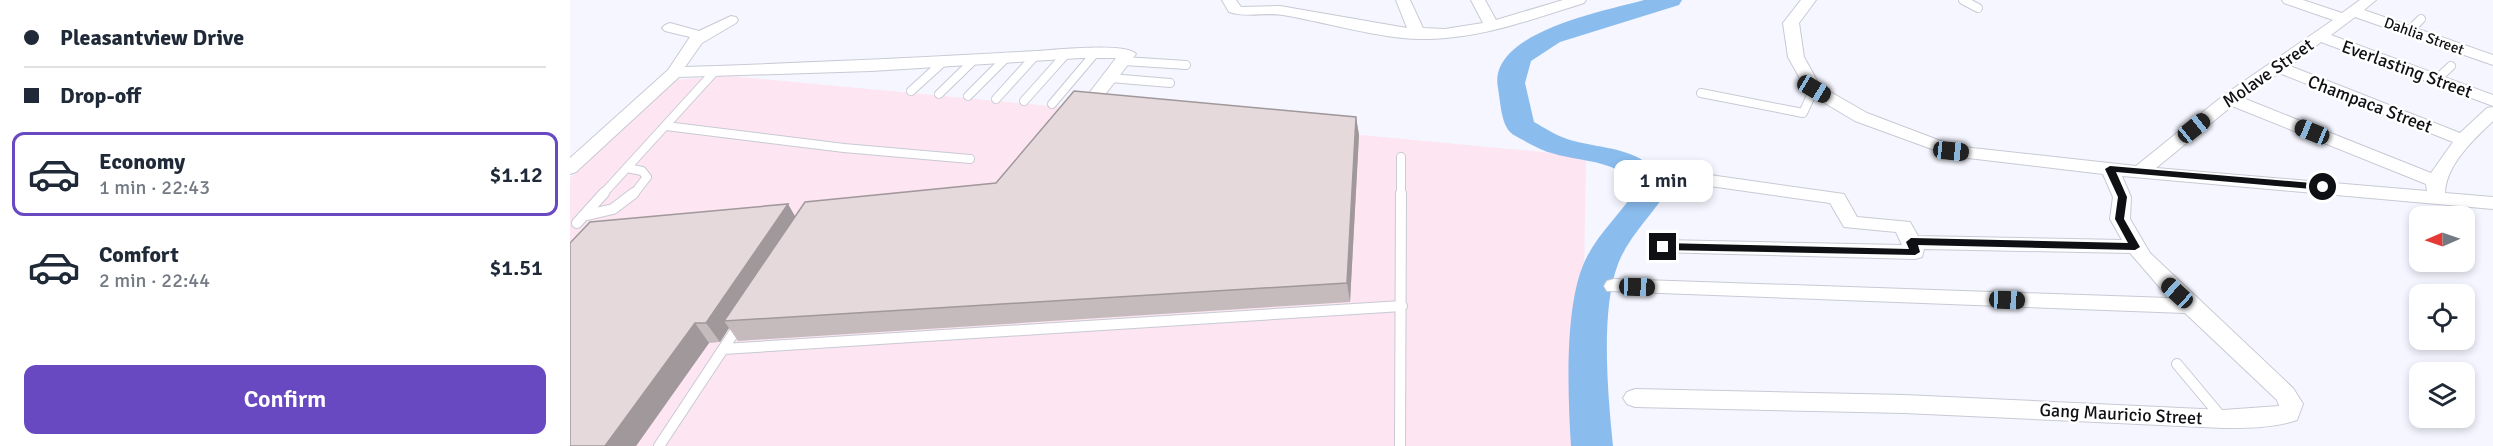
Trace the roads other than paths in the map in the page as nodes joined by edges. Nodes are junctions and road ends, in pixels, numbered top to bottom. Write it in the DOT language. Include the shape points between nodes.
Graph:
graph roads {
  1 [pos="1320,0"];
  2 [pos="1403,0"];
  3 [pos="1478,0"];
  4 [pos="1579,0"];
  5 [pos="1809,0"];
  6 [pos="1963,0"];
  7 [pos="2289,0"];
  8 [pos="2369,0"];
  9 [pos="1560,3"];
  10 [pos="1231,5"];
  11 [pos="1978,8"];
  12 [pos="2350,15"];
  13 [pos="1326,19"];
  14 [pos="2421,19"];
  15 [pos="731,20"];
  16 [pos="1492,26"];
  17 [pos="670,28"];
  18 [pos="2409,31"];
  19 [pos="1417,33"];
  20 [pos="699,35"];
  21 [pos="2321,37"];
  22 [pos="1096,52"];
  23 [pos="1066,54"];
  24 [pos="1036,55"];
  25 [pos="1007,57"];
  26 [pos="975,59"];
  27 [pos="2493,60"];
  28 [pos="1124,61"];
  29 [pos="943,62"];
  30 [pos="1186,64"];
  31 [pos="2451,66"];
  32 [pos="2278,68"];
  33 [pos="716,70"];
  34 [pos="675,72"];
  35 [pos="1110,78"];
  36 [pos="2436,80"];
  37 [pos="1170,83"];
  38 [pos="1814,89"];
  39 [pos="911,91"];
  40 [pos="1701,93"];
  41 [pos="939,94"];
  42 [pos="968,96"];
  43 [pos="1100,96"];
  44 [pos="996,99"];
  45 [pos="2230,99"];
  46 [pos="1024,101"];
  47 [pos="2493,101"];
  48 [pos="1052,104"];
  49 [pos="2493,112"];
  50 [pos="666,126"];
  51 [pos="2463,140"];
  52 [pos="1401,157"];
  53 [pos="970,159"];
  54 [pos="570,168"];
  55 [pos="627,168"];
  56 [pos="2110,169"];
  57 [pos="2141,171"];
  58 [pos="1703,180"];
  59 [pos="2436,189"];
  60 [pos="2493,203"];
  61 [pos="1911,242"];
  62 [pos="1663,247"];
  63 [pos="2135,247"];
  64 [pos="1614,286"];
  65 [pos="1402,306"];
  66 [pos="2191,306"];
  67 [pos="743,319"];
  68 [pos="723,349"];
  69 [pos="2176,364"];
  70 [pos="1635,398"];
  71 [pos="2223,419"];
  72 [pos="659,446"];
  73 [pos="1400,446"];
  1 -- 13 [label="street"];
  2 -- 19 [label="street"];
  3 -- 16 [label="street"];
  4 -- 9 [label="street"];
  5 -- 38 [label="street" via="1791,23 1796,57"];
  6 -- 11 [label="lane"];
  7 -- 12 [label="street, Dahlia Street"];
  8 -- 12 [label="street, Molave Street"];
  9 -- 16 [label="street"];
  10 -- 13 [label="street"];
  12 -- 18 [label="street, Dahlia Street"];
  12 -- 21 [label="street, Molave Street"];
  13 -- 19 [label="street"];
  14 -- 18 [label="lane"];
  15 -- 20 [label="street"];
  16 -- 19 [label="street" via="1445,34"];
  17 -- 20 [label="street"];
  18 -- 27 [label="street, Dahlia Street"];
  20 -- 34 [label="street" via="683,54"];
  21 -- 32 [label="street, Molave Street"];
  21 -- 36 [label="street, Everlasting Street"];
  22 -- 23 [label="street"];
  22 -- 28 [label="street" via="1128,54"];
  22 -- 48 [label="lane"];
  23 -- 24 [label="street"];
  23 -- 46 [label="lane"];
  24 -- 25 [label="street"];
  24 -- 44 [label="lane"];
  25 -- 26 [label="street"];
  25 -- 42 [label="lane"];
  26 -- 29 [label="street"];
  26 -- 41 [label="lane"];
  28 -- 30 [label="lane"];
  28 -- 35 [label="street"];
  29 -- 33 [label="street"];
  29 -- 39 [label="lane"];
  31 -- 36 [label="lane"];
  32 -- 45 [label="street, Molave Street"];
  32 -- 51 [label="street, Champaca Street"];
  33 -- 34 [label="street"];
  33 -- 50 [label="lane"];
  34 -- 54 [label="street"];
  35 -- 37 [label="lane"];
  35 -- 43 [label="street"];
  36 -- 47 [label="street, Everlasting Street"];
  38 -- 40 [label="lane" via="1803,113"];
  38 -- 56 [label="street" via="1861,117 1951,151"];
  45 -- 57 [label="street, Molave Street"];
  45 -- 59 [label="street"];
  49 -- 51 [label="street"];
  50 -- 53 [label="lane"];
  50 -- 55 [label="lane"];
  51 -- 59 [label="street"];
  52 -- 65 [label="lane"];
  55 -- 55 [label="lane" via="646,173 634,195 613,212 580,220"];
  56 -- 57 [label="street"];
  56 -- 63 [label="street, Gang Mauricio Street" via="2122,197 2120,219"];
  57 -- 59 [label="street"];
  58 -- 61 [label="street" via="1837,198 1851,223 1903,226"];
  59 -- 60 [label="street"];
  61 -- 62 [label="street" via="1915,252"];
  61 -- 63 [label="street"];
  63 -- 66 [label="street, Gang Mauricio Street"];
  64 -- 66 [label="street"];
  65 -- 68 [label="lane"];
  65 -- 73 [label="lane"];
  66 -- 71 [label="street, Gang Mauricio Street" via="2272,381 2291,404 2289,413 2281,417"];
  67 -- 68 [label="lane"];
  68 -- 72 [label="lane"];
  69 -- 71 [label="lane"];
  70 -- 71 [label="street, Gang Mauricio Street" via="1904,404"];
}
